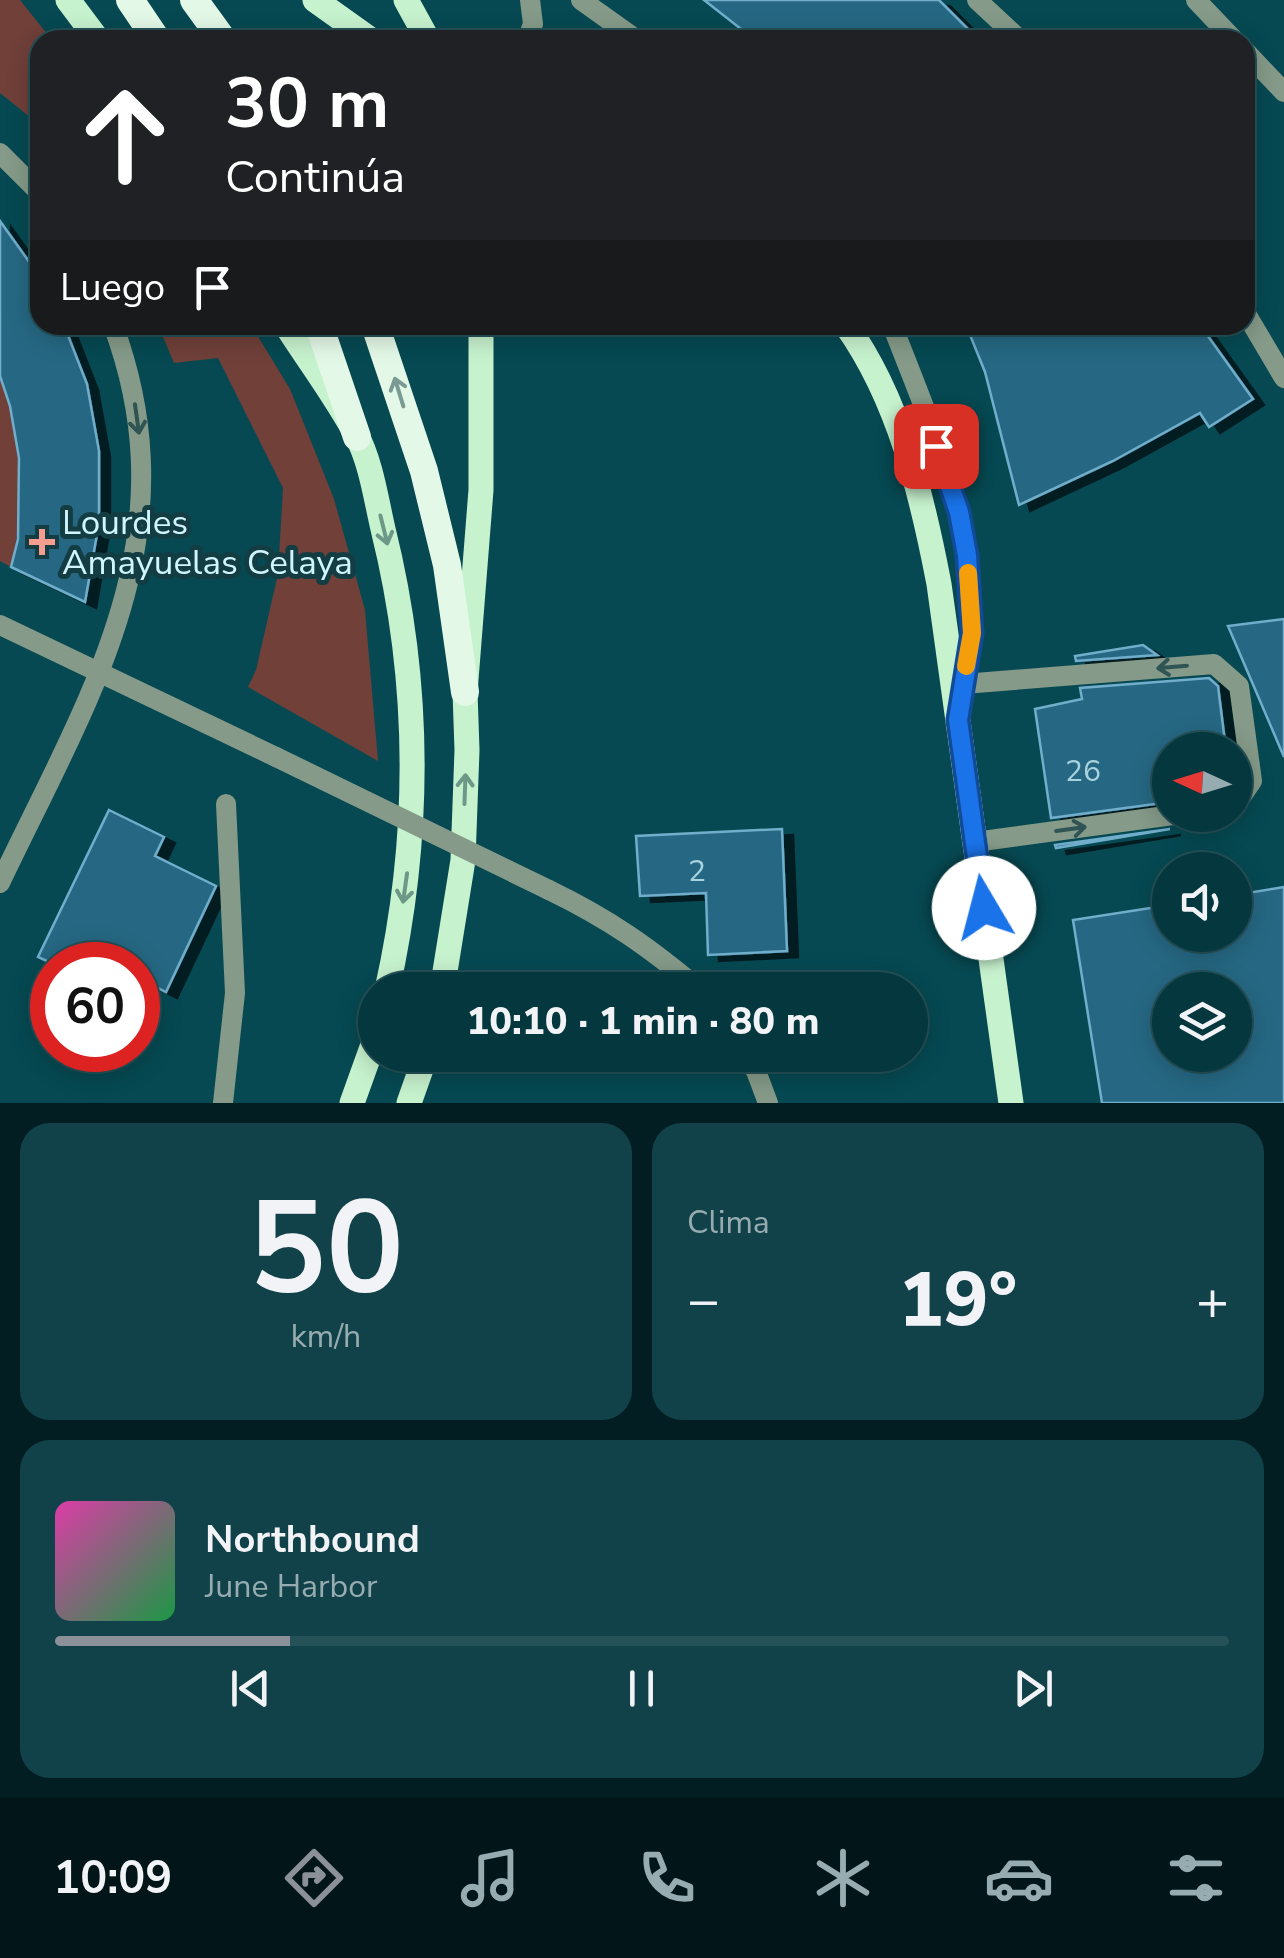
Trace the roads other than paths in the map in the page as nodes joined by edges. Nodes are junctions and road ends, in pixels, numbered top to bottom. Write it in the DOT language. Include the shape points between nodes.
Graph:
graph roads {
  1 [pos="68,0"];
  2 [pos="130,0"];
  3 [pos="194,0"];
  4 [pos="315,0"];
  5 [pos="406,0"];
  6 [pos="530,0"];
  7 [pos="581,0"];
  8 [pos="977,0"];
  9 [pos="1196,0"];
  10 [pos="90,30"];
  11 [pos="150,30"];
  12 [pos="216,30"];
  13 [pos="357,30"];
  14 [pos="422,30"];
  15 [pos="531,30"];
  16 [pos="623,30"];
  17 [pos="1009,30"];
  18 [pos="1224,30"];
  19 [pos="1255,62"];
  20 [pos="1284,92"];
  21 [pos="0,153"];
  22 [pos="30,183"];
  23 [pos="1255,329"];
  24 [pos="116,335"];
  25 [pos="292,335"];
  26 [pos="322,335"];
  27 [pos="379,335"];
  28 [pos="481,335"];
  29 [pos="852,335"];
  30 [pos="895,335"];
  31 [pos="1284,378"];
  32 [pos="358,436"];
  33 [pos="0,625"];
  34 [pos="99,672"];
  35 [pos="963,684"];
  36 [pos="465,692"];
  37 [pos="958,720"];
  38 [pos="1245,732"];
  39 [pos="226,804"];
  40 [pos="1152,818"];
  41 [pos="974,842"];
  42 [pos="0,882"];
  43 [pos="390,972"];
  44 [pos="445,972"];
  45 [pos="679,972"];
  46 [pos="363,1072"];
  47 [pos="420,1072"];
  48 [pos="756,1072"];
  49 [pos="223,1103"];
  50 [pos="352,1103"];
  51 [pos="409,1103"];
  52 [pos="768,1103"];
  53 [pos="1011,1103"];
  1 -- 10 [label="main road"];
  2 -- 11 [label="highway"];
  3 -- 12 [label="highway"];
  4 -- 13 [label="main road"];
  5 -- 14 [label="main road"];
  6 -- 15 [label="street"];
  7 -- 16 [label="street"];
  8 -- 17 [label="street"];
  9 -- 18 [label="street"];
  19 -- 20 [label="street"];
  21 -- 22 [label="street"];
  23 -- 31 [label="street"];
  24 -- 34 [label="street, one-way" via="136,407 142,488 128,592"];
  25 -- 32 [label="main road"];
  26 -- 32 [label="highway"];
  36 -- 27 [label="highway, one-way" via="424,470"];
  28 -- 36 [label="main road" via="481,490"];
  29 -- 37 [label="main road" via="880,385 927,520"];
  30 -- 35 [label="street" via="964,534 972,633"];
  32 -- 43 [label="main road, one-way" via="394,575 412,696 410,856"];
  33 -- 34 [label="street"];
  34 -- 42 [label="street"];
  34 -- 45 [label="street, bridge" via="604,916"];
  35 -- 37 [label="street"];
  38 -- 35 [label="street, one-way" via="1238,686 1214,664"];
  44 -- 36 [label="main road, one-way" via="463,860"];
  37 -- 41 [label="main road"];
  39 -- 49 [label="street" via="236,994"];
  41 -- 40 [label="street, one-way"];
  41 -- 53 [label="main road"];
  46 -- 50 [label="main road"];
  47 -- 51 [label="main road"];
  48 -- 52 [label="street"];
}
